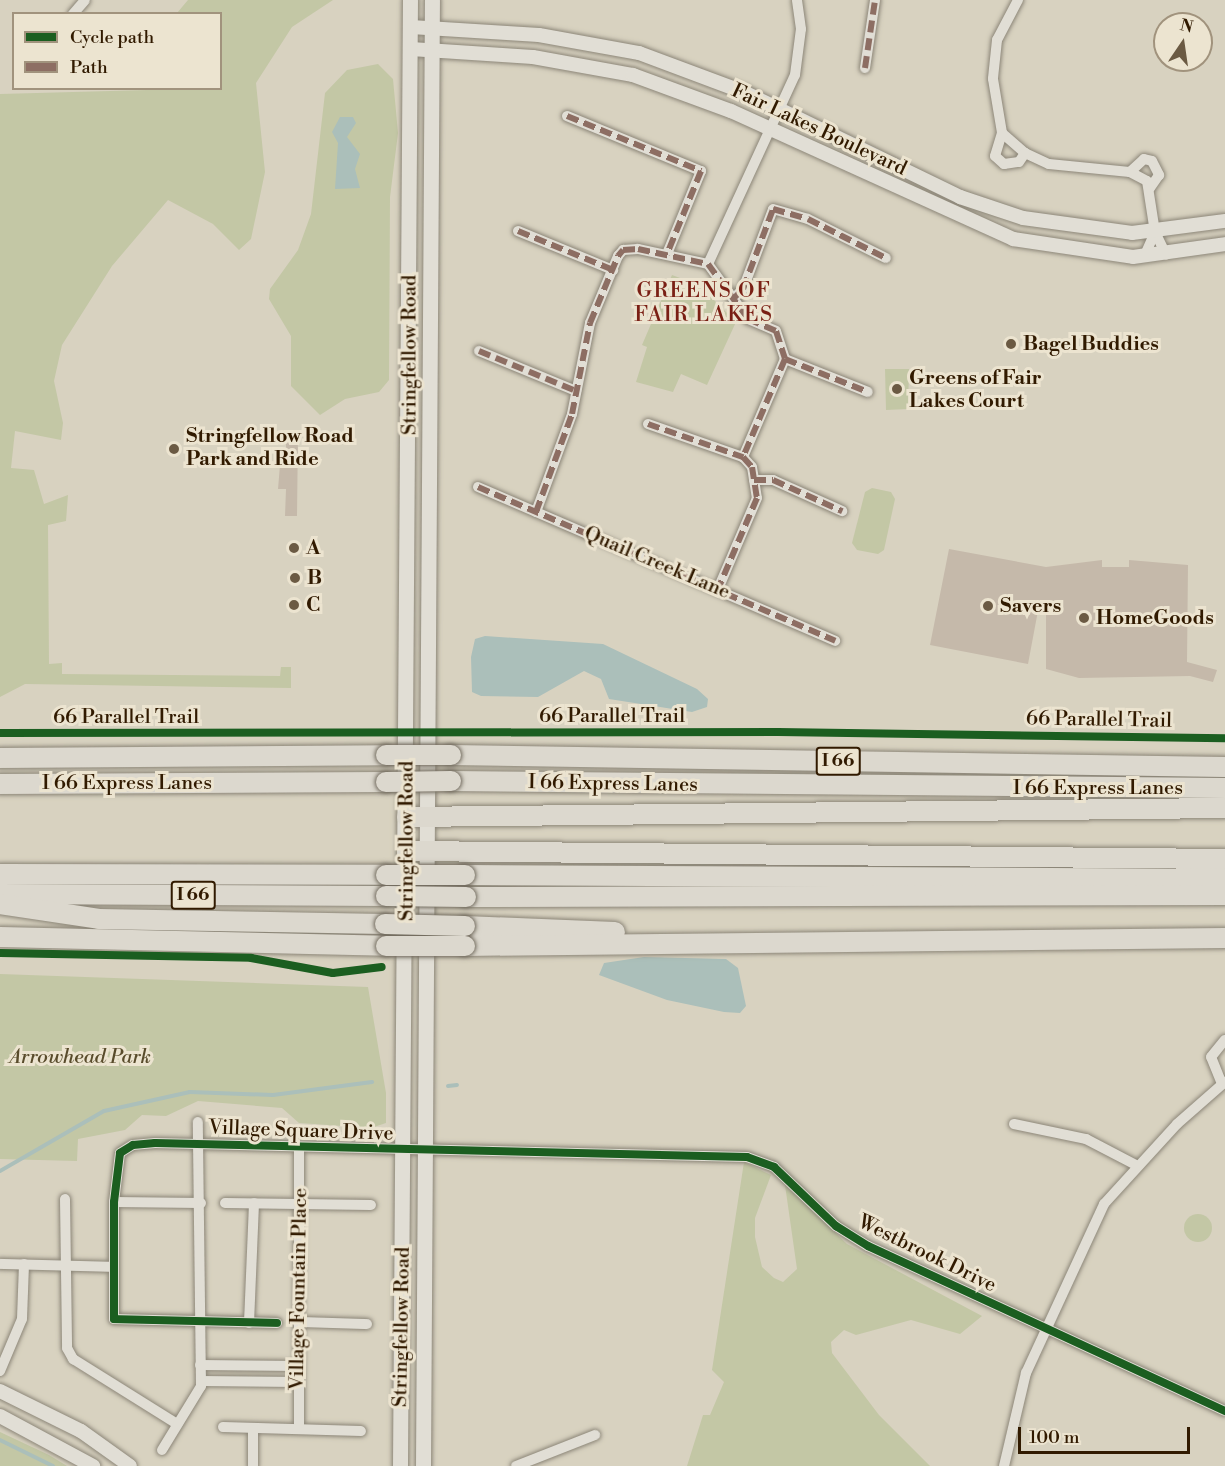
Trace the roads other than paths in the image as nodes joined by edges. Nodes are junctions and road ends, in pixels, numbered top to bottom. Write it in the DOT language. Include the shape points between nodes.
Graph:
graph roads {
  1 [pos="85,0"];
  2 [pos="410,0"];
  3 [pos="432,0"];
  4 [pos="796,0"];
  5 [pos="875,0"];
  6 [pos="1018,0"];
  7 [pos="75,12"];
  8 [pos="411,27"];
  9 [pos="432,28"];
  10 [pos="411,49"];
  11 [pos="432,51"];
  12 [pos="865,68"];
  13 [pos="782,110"];
  14 [pos="567,116"];
  15 [pos="772,130"];
  16 [pos="1002,133"];
  17 [pos="1024,153"];
  18 [pos="1130,172"];
  19 [pos="1150,188"];
  20 [pos="1225,221"];
  21 [pos="518,231"];
  22 [pos="1155,232"];
  23 [pos="1225,244"];
  24 [pos="667,255"];
  25 [pos="1166,255"];
  26 [pos="1144,257"];
  27 [pos="886,258"];
  28 [pos="708,264"];
  29 [pos="613,270"];
  30 [pos="734,298"];
  31 [pos="479,351"];
  32 [pos="785,359"];
  33 [pos="576,391"];
  34 [pos="868,392"];
  35 [pos="648,424"];
  36 [pos="743,457"];
  37 [pos="754,480"];
  38 [pos="478,487"];
  39 [pos="842,511"];
  40 [pos="536,512"];
  41 [pos="718,589"];
  42 [pos="834,641"];
  43 [pos="0,758"];
  44 [pos="1225,761"];
  45 [pos="1182,767"];
  46 [pos="1225,767"];
  47 [pos="0,784"];
  48 [pos="1225,788"];
  49 [pos="1225,808"];
  50 [pos="407,817"];
  51 [pos="430,817"];
  52 [pos="407,851"];
  53 [pos="430,852"];
  54 [pos="1225,859"];
  55 [pos="0,874"];
  56 [pos="1225,879"];
  57 [pos="0,894"];
  58 [pos="1225,895"];
  59 [pos="0,904"];
  60 [pos="0,937"];
  61 [pos="1225,938"];
  62 [pos="773,941"];
  63 [pos="1225,1040"];
  64 [pos="1224,1083"];
  65 [pos="198,1122"];
  66 [pos="1014,1124"];
  67 [pos="197,1144"];
  68 [pos="299,1148"];
  69 [pos="403,1151"];
  70 [pos="427,1151"];
  71 [pos="1136,1165"];
  72 [pos="65,1199"];
  73 [pos="114,1202"];
  74 [pos="201,1203"];
  75 [pos="225,1203"];
  76 [pos="254,1203"];
  77 [pos="301,1203"];
  78 [pos="371,1205"];
  79 [pos="0,1264"];
  80 [pos="24,1264"];
  81 [pos="66,1265"];
  82 [pos="113,1267"];
  83 [pos="201,1321"];
  84 [pos="298,1322"];
  85 [pos="249,1323"];
  86 [pos="277,1323"];
  87 [pos="367,1324"];
  88 [pos="1047,1329"];
  89 [pos="200,1365"];
  90 [pos="297,1366"];
  91 [pos="0,1371"];
  92 [pos="201,1381"];
  93 [pos="297,1382"];
  94 [pos="0,1391"];
  95 [pos="1225,1411"];
  96 [pos="0,1416"];
  97 [pos="177,1424"];
  98 [pos="223,1427"];
  99 [pos="299,1429"];
  100 [pos="253,1430"];
  101 [pos="361,1431"];
  102 [pos="595,1435"];
  103 [pos="162,1450"];
  104 [pos="93,1466"];
  105 [pos="130,1466"];
  106 [pos="253,1466"];
  107 [pos="400,1466"];
  108 [pos="423,1466"];
  109 [pos="516,1466"];
  110 [pos="1004,1466"];
  1 -- 7 [label="street"];
  2 -- 8 [label="main road, Stringfellow Road"];
  3 -- 9 [label="main road, Stringfellow Road"];
  4 -- 13 [label="street" via="800,53"];
  5 -- 12 [label="street"];
  6 -- 16 [label="street" via="997,40 993,79"];
  8 -- 9 [label="street, Fair Lakes Boulevard"];
  8 -- 10 [label="main road, Stringfellow Road"];
  9 -- 11 [label="main road, Stringfellow Road"];
  9 -- 13 [label="street, Fair Lakes Boulevard" via="539,35 639,53"];
  10 -- 11 [label="street, Fair Lakes Boulevard"];
  10 -- 50 [label="main road, Stringfellow Road"];
  11 -- 15 [label="street, Fair Lakes Boulevard" via="533,57 633,75"];
  11 -- 51 [label="main road, Stringfellow Road"];
  13 -- 15 [label="street"];
  13 -- 22 [label="street, Fair Lakes Boulevard" via="994,210 1059,227"];
  14 -- 24 [label="street" via="701,171"];
  15 -- 26 [label="street, Fair Lakes Boulevard" via="1013,239"];
  15 -- 28 [label="street"];
  16 -- 17 [label="street"];
  16 -- 17 [label="street" via="995,156 1004,164 1019,162"];
  17 -- 18 [label="street" via="1049,164"];
  18 -- 19 [label="street"];
  18 -- 19 [label="street" via="1144,159 1152,161 1160,175"];
  19 -- 22 [label="street"];
  20 -- 22 [label="street, Fair Lakes Boulevard"];
  21 -- 29 [label="street"];
  22 -- 25 [label="street"];
  22 -- 26 [label="street"];
  23 -- 25 [label="street, Fair Lakes Boulevard"];
  24 -- 28 [label="street"];
  24 -- 29 [label="street" via="623,250"];
  25 -- 26 [label="street, Fair Lakes Boulevard"];
  27 -- 30 [label="street" via="808,219 773,209 743,289"];
  28 -- 30 [label="street"];
  29 -- 33 [label="street" via="590,323"];
  30 -- 32 [label="street" via="748,319 776,331"];
  31 -- 33 [label="street"];
  32 -- 34 [label="street"];
  32 -- 36 [label="street"];
  33 -- 40 [label="street"];
  35 -- 36 [label="street"];
  36 -- 37 [label="street"];
  37 -- 39 [label="street" via="773,480"];
  37 -- 41 [label="street" via="757,498"];
  38 -- 40 [label="street, Quail Creek Lane"];
  40 -- 41 [label="street, Quail Creek Lane"];
  41 -- 42 [label="street, Quail Creek Lane"];
  43 -- 45 [label="highway, I 66, bridge" via="451,755"];
  44 -- 45 [label="highway"];
  45 -- 46 [label="highway, I 66"];
  47 -- 48 [label="highway, I 66 Express Lanes, bridge" via="451,781"];
  49 -- 51 [label="highway"];
  50 -- 51 [label="highway"];
  50 -- 52 [label="main road, Stringfellow Road"];
  51 -- 53 [label="main road, Stringfellow Road"];
  52 -- 53 [label="highway"];
  52 -- 69 [label="main road, Stringfellow Road"];
  53 -- 54 [label="highway"];
  53 -- 70 [label="main road, Stringfellow Road"];
  55 -- 56 [label="highway, bridge"];
  57 -- 58 [label="highway, I 66, bridge"];
  59 -- 62 [label="highway, bridge" via="99,919 465,926"];
  60 -- 62 [label="highway, bridge" via="386,946"];
  61 -- 62 [label="highway"];
  63 -- 64 [label="street" via="1211,1057"];
  64 -- 71 [label="street"];
  65 -- 67 [label="street"];
  66 -- 71 [label="street" via="1086,1139"];
  67 -- 68 [label="street, Village Square Drive"];
  67 -- 73 [label="street, Village Square Drive" via="133,1145 120,1153"];
  67 -- 74 [label="street"];
  68 -- 69 [label="street, Village Square Drive"];
  68 -- 77 [label="street, Village Fountain Place"];
  69 -- 70 [label="street, Westbrook Drive"];
  69 -- 107 [label="main road, Stringfellow Road"];
  70 -- 88 [label="street, Westbrook Drive" via="747,1156 787,1177 850,1236"];
  70 -- 108 [label="main road, Stringfellow Road"];
  71 -- 88 [label="street" via="1104,1203"];
  72 -- 81 [label="street"];
  73 -- 74 [label="street"];
  73 -- 82 [label="street"];
  74 -- 83 [label="street"];
  75 -- 76 [label="street"];
  76 -- 77 [label="street"];
  76 -- 85 [label="street"];
  77 -- 78 [label="street"];
  77 -- 84 [label="street, Village Fountain Place"];
  79 -- 80 [label="street"];
  80 -- 81 [label="street"];
  80 -- 91 [label="street" via="21,1319"];
  81 -- 82 [label="street"];
  81 -- 97 [label="street" via="67,1348 73,1359"];
  82 -- 83 [label="street" via="114,1318"];
  83 -- 85 [label="street"];
  83 -- 89 [label="street"];
  84 -- 87 [label="street"];
  84 -- 90 [label="street, Village Fountain Place"];
  85 -- 86 [label="street"];
  88 -- 95 [label="street, Westbrook Drive"];
  88 -- 110 [label="street" via="1017,1397"];
  89 -- 90 [label="street"];
  89 -- 92 [label="street"];
  90 -- 93 [label="street, Village Fountain Place"];
  92 -- 93 [label="street"];
  92 -- 97 [label="street"];
  93 -- 99 [label="street, Village Fountain Place"];
  94 -- 105 [label="street" via="81,1431"];
  96 -- 104 [label="street"];
  97 -- 103 [label="street"];
  98 -- 100 [label="street"];
  99 -- 100 [label="street"];
  99 -- 101 [label="street"];
  100 -- 106 [label="street"];
  102 -- 109 [label="street"];
}
